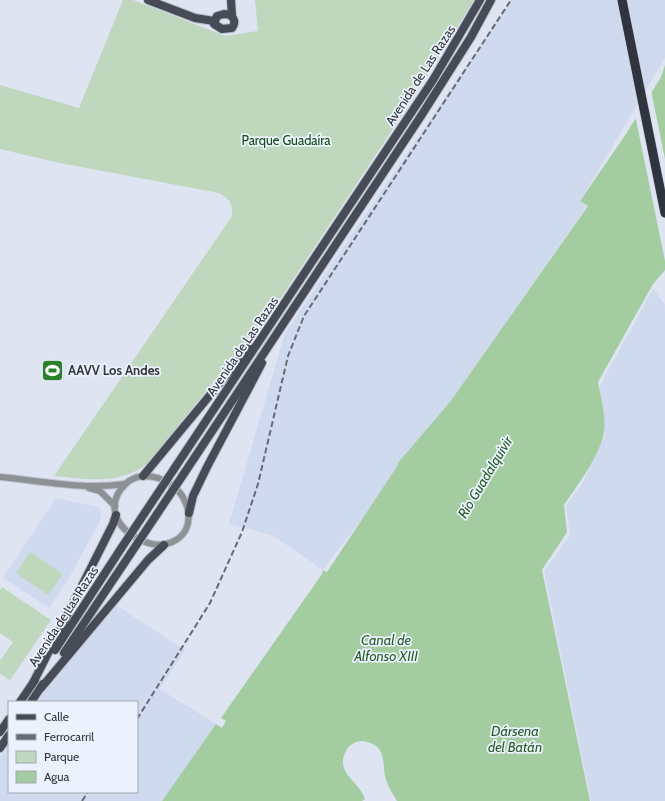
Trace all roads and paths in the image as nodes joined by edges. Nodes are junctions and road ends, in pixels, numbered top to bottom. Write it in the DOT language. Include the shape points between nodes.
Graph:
graph roads {
  1 [pos="148,0"];
  2 [pos="231,0"];
  3 [pos="480,0"];
  4 [pos="491,0"];
  5 [pos="622,0"];
  6 [pos="232,16"];
  7 [pos="214,21"];
  8 [pos="665,213"];
  9 [pos="278,314"];
  10 [pos="286,319"];
  11 [pos="143,476"];
  12 [pos="0,477"];
  13 [pos="125,484"];
  14 [pos="80,485"];
  15 [pos="115,506"];
  16 [pos="190,513"];
  17 [pos="116,515"];
  18 [pos="164,545"];
  19 [pos="33,683"];
  20 [pos="41,688"];
  21 [pos="21,701"];
  22 [pos="32,701"];
  23 [pos="8,720"];
  24 [pos="0,732"];
  25 [pos="8,736"];
  26 [pos="0,748"];
  1 -- 7 [label="main road" via="195,18"];
  2 -- 6 [label="main road"];
  3 -- 9 [label="main road, Avenida de Las Razas" via="433,80"];
  4 -- 10 [label="main road, Avenida de Las Razas" via="421,116"];
  5 -- 8 [label="highway"];
  6 -- 7 [label="main road" via="224,14 217,16"];
  6 -- 7 [label="main road" via="235,22 232,28 219,28"];
  9 -- 11 [label="main road"];
  9 -- 19 [label="main road, Avenida de Las Razas, bridge"];
  10 -- 16 [label="main road" via="207,467 193,496"];
  10 -- 20 [label="main road, Avenida de Las Razas, bridge"];
  11 -- 13 [label="street"];
  11 -- 16 [label="street" via="159,478 171,484 185,500"];
  12 -- 14 [label="street"];
  13 -- 14 [label="street"];
  13 -- 15 [label="street"];
  14 -- 15 [label="street" via="100,491"];
  15 -- 17 [label="street"];
  16 -- 18 [label="street" via="182,535 174,542"];
  17 -- 18 [label="street" via="132,534 152,544"];
  17 -- 19 [label="main road" via="114,524"];
  18 -- 20 [label="main road" via="148,560"];
  19 -- 21 [label="main road, Avenida de Las Razas"];
  20 -- 22 [label="main road, Avenida de Las Razas"];
  23 -- 24 [label="main road"];
  25 -- 26 [label="main road"];
}
